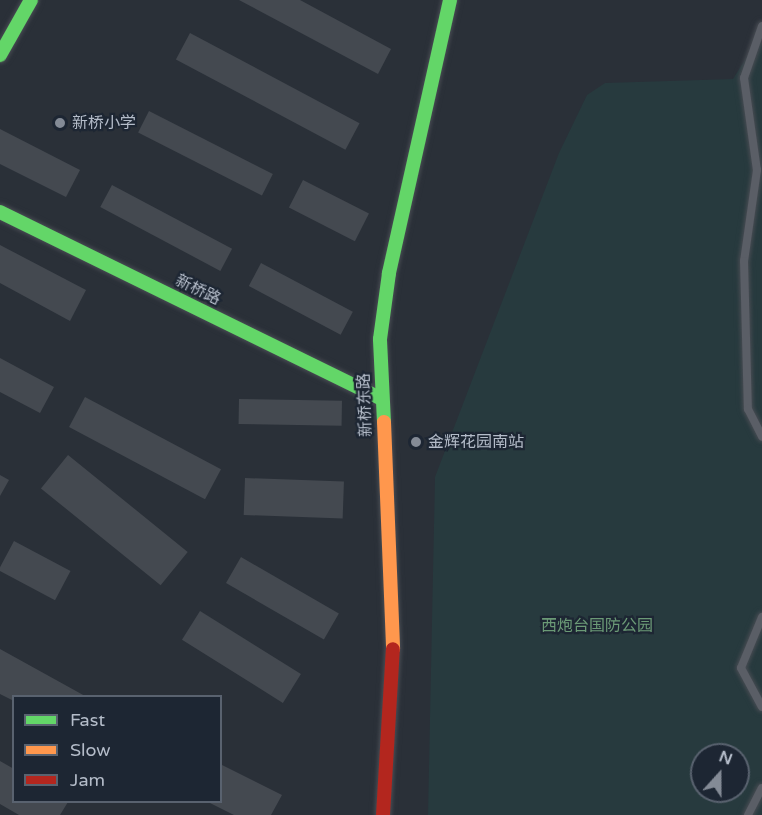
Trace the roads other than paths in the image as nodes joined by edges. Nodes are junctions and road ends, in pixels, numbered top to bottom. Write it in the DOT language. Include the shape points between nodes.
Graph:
graph roads {
  1 [pos="31,0"];
  2 [pos="450,0"];
  3 [pos="762,26"];
  4 [pos="0,55"];
  5 [pos="0,212"];
  6 [pos="381,399"];
  7 [pos="762,437"];
  8 [pos="762,617"];
  9 [pos="762,707"];
  10 [pos="762,788"];
  11 [pos="383,815"];
  12 [pos="748,815"];
  1 -- 4 [label="street"];
  2 -- 6 [label="street, 新桥东路" via="389,273 380,339"];
  3 -- 7 [label="lane" via="744,78 757,170 744,261 748,409"];
  5 -- 6 [label="street, 新桥路"];
  6 -- 11 [label="street, 新桥东路" via="394,664"];
  8 -- 9 [label="lane" via="741,668"];
  10 -- 12 [label="lane"];
}
